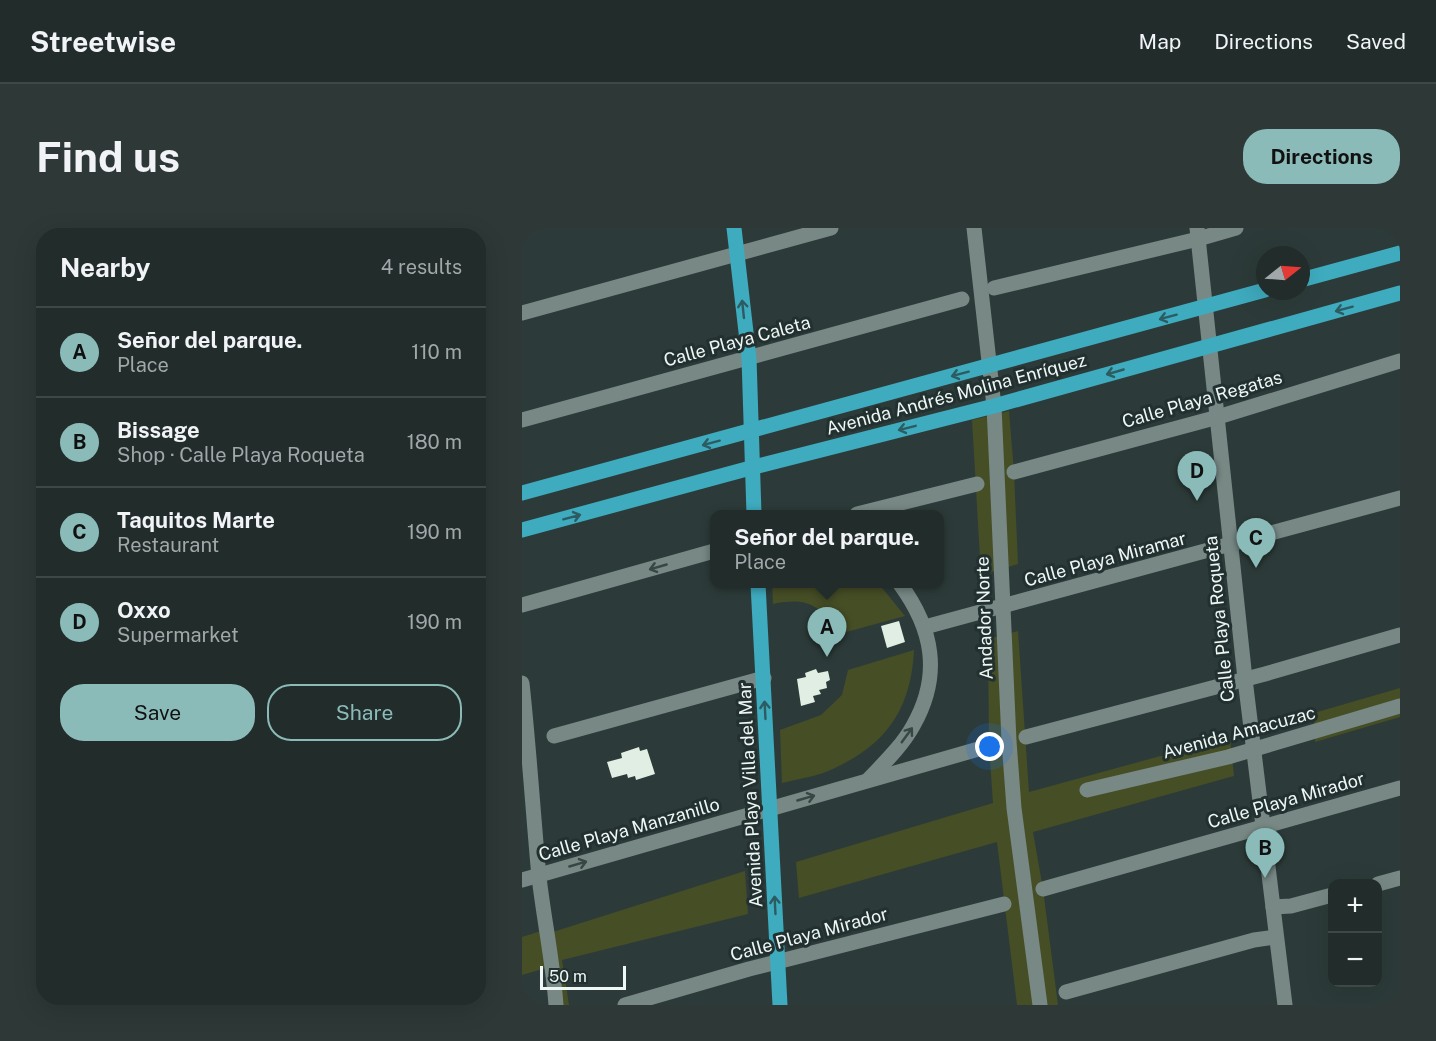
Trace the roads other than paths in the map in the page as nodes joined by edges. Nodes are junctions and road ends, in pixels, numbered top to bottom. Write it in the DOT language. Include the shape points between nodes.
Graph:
graph roads {
  1 [pos="734,228"];
  2 [pos="831,228"];
  3 [pos="974,228"];
  4 [pos="1236,228"];
  5 [pos="1198,234"];
  6 [pos="1400,253"];
  7 [pos="738,254"];
  8 [pos="1310,278"];
  9 [pos="994,288"];
  10 [pos="1256,292"];
  11 [pos="1400,293"];
  12 [pos="962,299"];
  13 [pos="1205,306"];
  14 [pos="522,313"];
  15 [pos="1209,346"];
  16 [pos="748,358"];
  17 [pos="1400,361"];
  18 [pos="990,366"];
  19 [pos="994,406"];
  20 [pos="1218,417"];
  21 [pos="522,420"];
  22 [pos="752,432"];
  23 [pos="754,467"];
  24 [pos="1014,472"];
  25 [pos="977,484"];
  26 [pos="522,493"];
  27 [pos="1400,498"];
  28 [pos="754,510"];
  29 [pos="873,510"];
  30 [pos="522,530"];
  31 [pos="1231,546"];
  32 [pos="710,553"];
  33 [pos="758,588"];
  34 [pos="903,588"];
  35 [pos="522,605"];
  36 [pos="1003,606"];
  37 [pos="925,627"];
  38 [pos="1400,635"];
  39 [pos="764,678"];
  40 [pos="1245,679"];
  41 [pos="522,683"];
  42 [pos="1400,706"];
  43 [pos="554,736"];
  44 [pos="1026,737"];
  45 [pos="525,740"];
  46 [pos="989,746"];
  47 [pos="1254,749"];
  48 [pos="869,779"];
  49 [pos="1400,788"];
  50 [pos="1087,790"];
  51 [pos="770,808"];
  52 [pos="1264,827"];
  53 [pos="539,876"];
  54 [pos="1400,878"];
  55 [pos="522,880"];
  56 [pos="1382,883"];
  57 [pos="1043,889"];
  58 [pos="1328,896"];
  59 [pos="1004,904"];
  60 [pos="1273,907"];
  61 [pos="1276,937"];
  62 [pos="777,962"];
  63 [pos="1066,992"];
  64 [pos="556,1005"];
  65 [pos="625,1005"];
  66 [pos="780,1005"];
  67 [pos="1040,1005"];
  68 [pos="1285,1005"];
  1 -- 7 [label="main road"];
  2 -- 7 [label="street"];
  3 -- 18 [label="street, Andador Norte"];
  4 -- 5 [label="street"];
  5 -- 9 [label="street"];
  5 -- 13 [label="street, Calle Playa Roqueta"];
  6 -- 8 [label="main road"];
  7 -- 14 [label="street"];
  16 -- 7 [label="main road, one-way"];
  10 -- 13 [label="main road, Avenida Andrés Molina Enríquez"];
  11 -- 15 [label="main road, Avenida Andrés Molina Enríquez, one-way"];
  12 -- 16 [label="street, Calle Playa Caleta"];
  13 -- 15 [label="street, Calle Playa Roqueta"];
  13 -- 18 [label="main road, Avenida Andrés Molina Enríquez, one-way"];
  15 -- 19 [label="main road, Avenida Andrés Molina Enríquez, one-way"];
  15 -- 20 [label="street, Calle Playa Roqueta"];
  16 -- 21 [label="street, Calle Playa Caleta"];
  16 -- 22 [label="main road"];
  17 -- 20 [label="street, Calle Playa Regatas"];
  18 -- 19 [label="street, Andador Norte"];
  18 -- 22 [label="main road, Avenida Andrés Molina Enríquez, one-way"];
  19 -- 23 [label="main road, Avenida Andrés Molina Enríquez, one-way"];
  19 -- 36 [label="street, Andador Norte"];
  20 -- 24 [label="street, Calle Playa Regatas"];
  20 -- 31 [label="street, Calle Playa Roqueta"];
  22 -- 23 [label="main road"];
  22 -- 26 [label="main road, Avenida Andrés Molina Enríquez, one-way"];
  23 -- 28 [label="main road"];
  30 -- 23 [label="main road, Avenida Andrés Molina Enríquez, one-way"];
  25 -- 29 [label="street"];
  27 -- 31 [label="street, Calle Playa Miramar"];
  31 -- 36 [label="street, Calle Playa Miramar"];
  31 -- 40 [label="street, Calle Playa Roqueta"];
  32 -- 35 [label="street, one-way"];
  33 -- 39 [label="main road, Avenida Playa Villa del Mar"];
  34 -- 37 [label="street"];
  36 -- 37 [label="street, Calle Playa Miramar"];
  36 -- 67 [label="street, Andador Norte" via="1014,808"];
  48 -- 37 [label="street, one-way" via="913,726 923,704 931,655"];
  38 -- 40 [label="street"];
  39 -- 43 [label="street"];
  51 -- 39 [label="main road, Avenida Playa Villa del Mar, one-way"];
  40 -- 44 [label="street"];
  40 -- 47 [label="street, Calle Playa Roqueta"];
  41 -- 45 [label="street"];
  42 -- 47 [label="street, Avenida Amacuzac"];
  45 -- 53 [label="street"];
  46 -- 48 [label="street, Calle Playa Manzanillo"];
  47 -- 50 [label="street, Avenida Amacuzac"];
  47 -- 52 [label="street, Calle Playa Roqueta"];
  51 -- 48 [label="street, Calle Playa Manzanillo, one-way"];
  49 -- 52 [label="street, Calle Playa Mirador"];
  53 -- 51 [label="street, Calle Playa Manzanillo, one-way"];
  62 -- 51 [label="main road, Avenida Playa Villa del Mar, one-way"];
  52 -- 57 [label="street, Calle Playa Mirador"];
  52 -- 60 [label="street, Calle Playa Roqueta"];
  53 -- 55 [label="street, Calle Playa Manzanillo"];
  53 -- 64 [label="street"];
  54 -- 56 [label="street"];
  58 -- 60 [label="street"];
  59 -- 62 [label="street, Calle Playa Mirador"];
  60 -- 61 [label="street, Calle Playa Roqueta"];
  61 -- 63 [label="street"];
  61 -- 68 [label="street, Calle Playa Roqueta"];
  62 -- 65 [label="street, Calle Playa Mirador"];
  62 -- 66 [label="main road, Avenida Playa Villa del Mar"];
}
